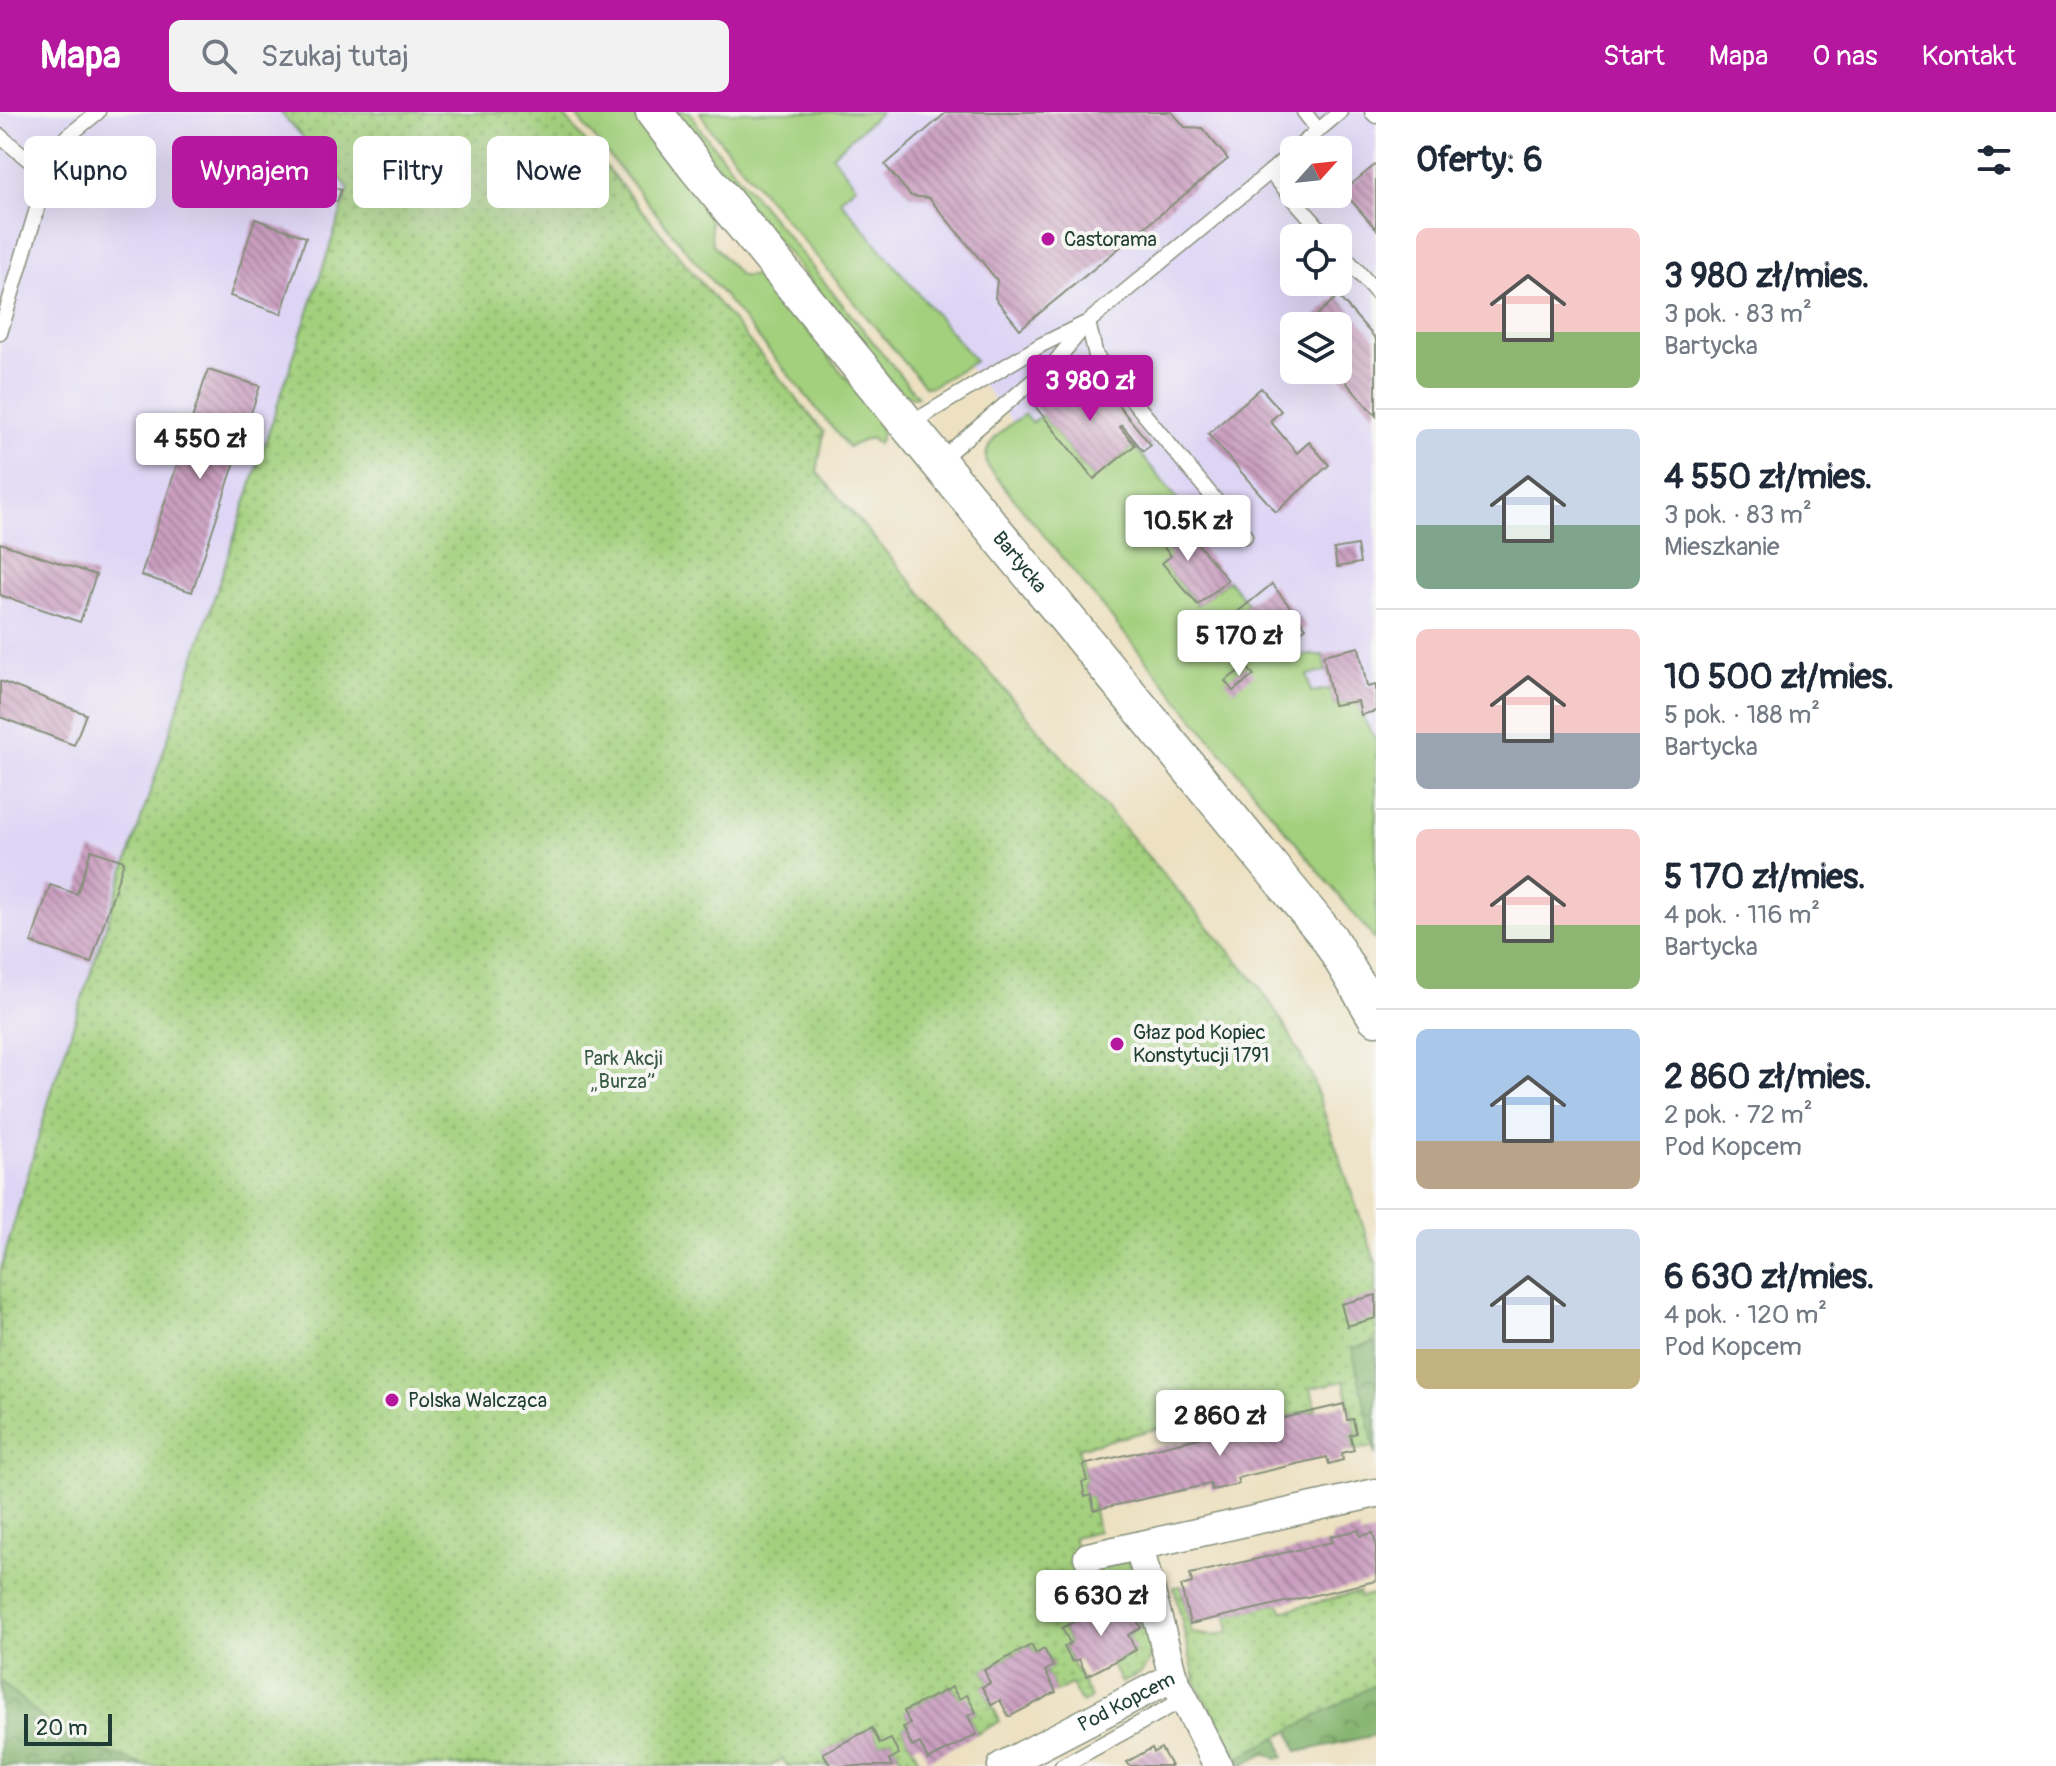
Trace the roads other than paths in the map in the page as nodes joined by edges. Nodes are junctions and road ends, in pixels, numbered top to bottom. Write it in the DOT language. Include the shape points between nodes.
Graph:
graph roads {
  1 [pos="98,112"];
  2 [pos="654,112"];
  3 [pos="1304,112"];
  4 [pos="1340,112"];
  5 [pos="78,118"];
  6 [pos="1318,130"];
  7 [pos="0,136"];
  8 [pos="65,136"];
  9 [pos="1311,136"];
  10 [pos="24,156"];
  11 [pos="1280,163"];
  12 [pos="1270,172"];
  13 [pos="37,208"];
  14 [pos="1316,224"];
  15 [pos="1352,265"];
  16 [pos="1376,292"];
  17 [pos="1088,322"];
  18 [pos="0,333"];
  19 [pos="908,425"];
  20 [pos="938,462"];
  21 [pos="1245,536"];
  22 [pos="1376,1017"];
  23 [pos="1376,1493"];
  24 [pos="1139,1546"];
  25 [pos="1088,1557"];
  26 [pos="1178,1688"];
  27 [pos="1002,1766"];
  28 [pos="1062,1766"];
  29 [pos="1218,1766"];
  1 -- 5 [label="lane"];
  2 -- 19 [label="street, Bartycka"];
  3 -- 6 [label="lane"];
  4 -- 6 [label="lane"];
  5 -- 8 [label="lane"];
  6 -- 9 [label="lane"];
  7 -- 10 [label="lane"];
  11 -- 12 [label="lane"];
  12 -- 14 [label="lane"];
  12 -- 17 [label="lane"];
  13 -- 18 [label="lane"];
  15 -- 16 [label="lane"];
  17 -- 19 [label="lane"];
  17 -- 20 [label="lane" via="1055,362"];
  17 -- 21 [label="lane" via="1096,356"];
  19 -- 20 [label="street, Bartycka"];
  20 -- 22 [label="street, Bartycka" via="1329,938"];
  23 -- 24 [label="street"];
  24 -- 25 [label="street"];
  24 -- 26 [label="street, Pod Kopcem"];
  26 -- 27 [label="street, Pod Kopcem"];
  26 -- 28 [label="lane"];
  26 -- 29 [label="street"];
}
